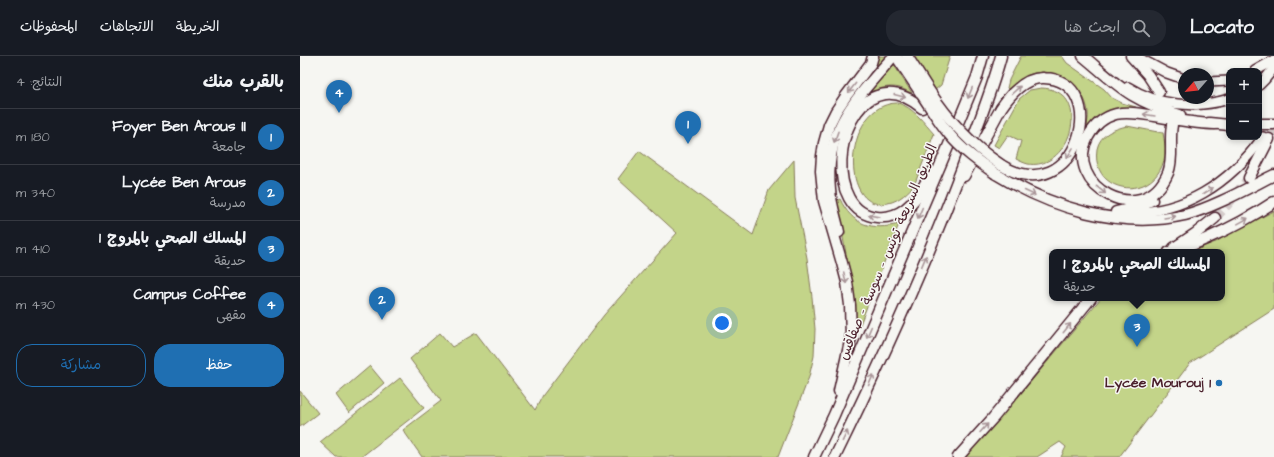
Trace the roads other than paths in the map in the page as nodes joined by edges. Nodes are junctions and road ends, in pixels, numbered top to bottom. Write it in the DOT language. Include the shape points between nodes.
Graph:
graph roads {
  1 [pos="873,56"];
  2 [pos="907,56"];
  3 [pos="983,56"];
  4 [pos="1001,56"];
  5 [pos="1083,56"];
  6 [pos="1131,56"];
  7 [pos="1135,56"];
  8 [pos="893,58"];
  9 [pos="1274,60"];
  10 [pos="1260,68"];
  11 [pos="1274,68"];
  12 [pos="1107,76"];
  13 [pos="1178,77"];
  14 [pos="1226,81"];
  15 [pos="1214,82"];
  16 [pos="1262,82"];
  17 [pos="925,92"];
  18 [pos="1159,92"];
  19 [pos="1226,100"];
  20 [pos="1215,124"];
  21 [pos="1262,124"];
  22 [pos="1274,124"];
  23 [pos="1226,126"];
  24 [pos="1266,138"];
  25 [pos="958,144"];
  26 [pos="948,147"];
  27 [pos="998,170"];
  28 [pos="1274,175"];
  29 [pos="1249,178"];
  30 [pos="1274,202"];
  31 [pos="947,207"];
  32 [pos="1116,212"];
  33 [pos="1089,213"];
  34 [pos="1216,218"];
  35 [pos="1173,249"];
  36 [pos="1181,249"];
  37 [pos="842,263"];
  38 [pos="1089,301"];
  39 [pos="834,415"];
  40 [pos="814,457"];
  41 [pos="835,457"];
  42 [pos="958,457"];
  1 -- 37 [label="highway, one-way" via="869,66 836,111 829,125 823,150 821,171 824,201"];
  2 -- 17 [label="highway"];
  3 -- 26 [label="highway, الطريق السريعة تونس - سوسة - صفاقس, one-way"];
  4 -- 31 [label="highway"];
  5 -- 12 [label="highway"];
  6 -- 18 [label="highway"];
  7 -- 13 [label="main road"];
  8 -- 17 [label="highway"];
  8 -- 37 [label="highway, one-way" via="852,105 833,145 830,160 830,192 842,245"];
  9 -- 10 [label="main road"];
  11 -- 16 [label="main road"];
  12 -- 19 [label="main road" via="1145,96 1170,103 1197,104"];
  12 -- 20 [label="highway" via="1145,102"];
  14 -- 15 [label="main road"];
  17 -- 25 [label="highway, bridge" via="948,133"];
  17 -- 27 [label="highway, bridge"];
  20 -- 23 [label="highway"];
  20 -- 32 [label="highway, one-way" via="1128,113 1110,116 1094,127 1084,145 1084,164 1092,182 1101,191 1118,199 1135,200 1151,193 1162,182 1170,168 1172,125 1175,131 1177,153 1175,168 1168,184 1149,202"];
  21 -- 22 [label="highway"];
  24 -- 29 [label="highway"];
  32 -- 24 [label="main road, one-way" via="1142,213 1161,210 1200,195 1234,172"];
  26 -- 25 [label="highway, one-way, bridge" via="917,196 900,213 884,218 868,215 857,208 846,192 842,179 842,153 848,127 860,107 876,97 892,94 909,99 922,108 943,132"];
  25 -- 27 [label="highway, bridge" via="970,155"];
  26 -- 39 [label="highway, الطريق السريعة تونس - سوسة - صفاقس, one-way"];
  31 -- 27 [label="highway, one-way" via="1001,108 1015,90 1038,78 1053,79 1068,87 1079,102 1081,121 1077,139 1067,159 1059,167 1034,176"];
  27 -- 33 [label="highway, one-way" via="1016,187 1054,204"];
  33 -- 28 [label="highway, one-way" via="1115,218 1155,219 1185,214 1212,205"];
  36 -- 30 [label="highway, one-way" via="1223,231"];
  41 -- 31 [label="highway, one-way" via="917,279"];
  32 -- 33 [label="main road"];
  34 -- 35 [label="highway"];
  37 -- 39 [label="highway, one-way" via="850,305 851,337"];
  42 -- 38 [label="highway, one-way"];
  39 -- 40 [label="highway, الطريق السريعة تونس - سوسة - صفاقس"];
}
